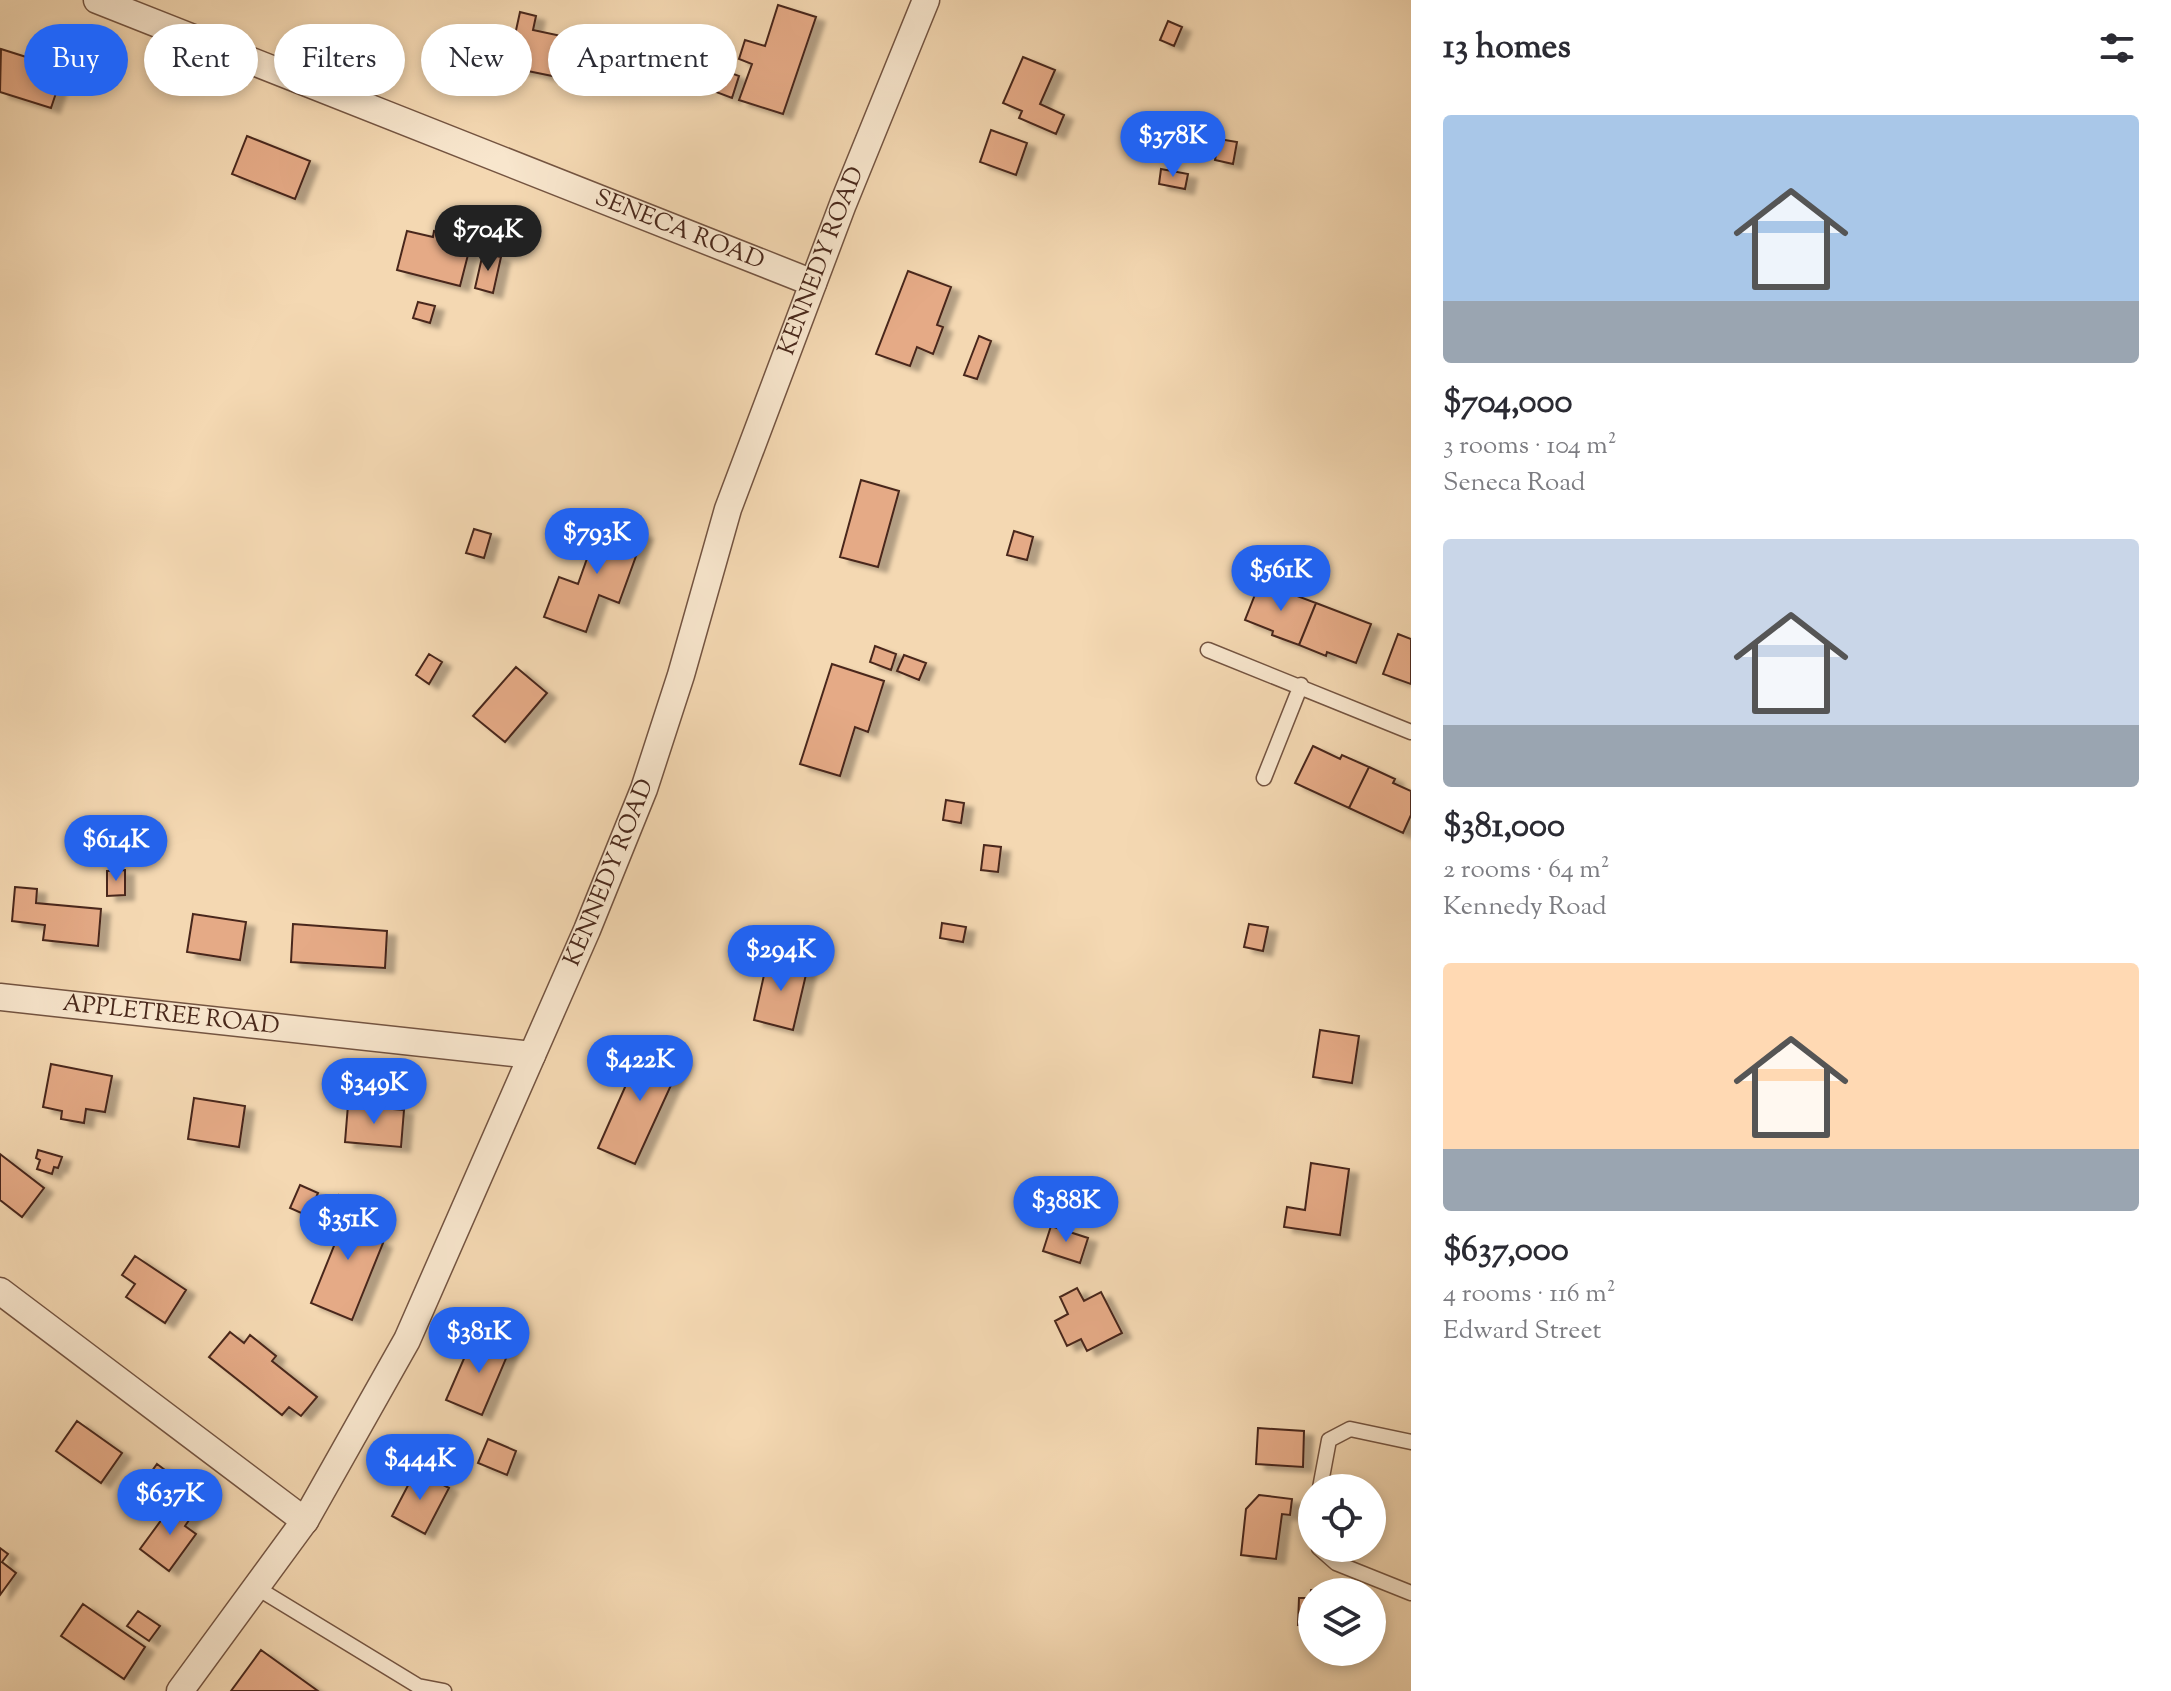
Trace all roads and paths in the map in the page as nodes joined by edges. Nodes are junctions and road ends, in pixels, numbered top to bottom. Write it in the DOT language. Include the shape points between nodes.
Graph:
graph roads {
  1 [pos="97,0"];
  2 [pos="926,0"];
  3 [pos="813,283"];
  4 [pos="1208,650"];
  5 [pos="1301,685"];
  6 [pos="1411,732"];
  7 [pos="1264,778"];
  8 [pos="0,997"];
  9 [pos="532,1055"];
  10 [pos="0,1291"];
  11 [pos="1411,1442"];
  12 [pos="1323,1474"];
  13 [pos="305,1521"];
  14 [pos="1335,1562"];
  15 [pos="257,1588"];
  16 [pos="1411,1593"];
  17 [pos="417,1688"];
  18 [pos="180,1691"];
  19 [pos="444,1691"];
  1 -- 3 [label="street, SENECA ROAD"];
  2 -- 3 [label="street, KENNEDY ROAD"];
  3 -- 9 [label="street, KENNEDY ROAD" via="728,509 644,789"];
  4 -- 5 [label="lane"];
  5 -- 6 [label="lane"];
  5 -- 7 [label="lane"];
  8 -- 9 [label="street, APPLETREE ROAD"];
  9 -- 13 [label="street, KENNEDY ROAD" via="407,1340"];
  10 -- 13 [label="street"];
  11 -- 12 [label="lane" via="1350,1429 1329,1440"];
  13 -- 15 [label="street, KENNEDY ROAD"];
  14 -- 16 [label="lane"];
  15 -- 17 [label="lane"];
  15 -- 18 [label="street, KENNEDY ROAD"];
  17 -- 19 [label="lane"];
}
